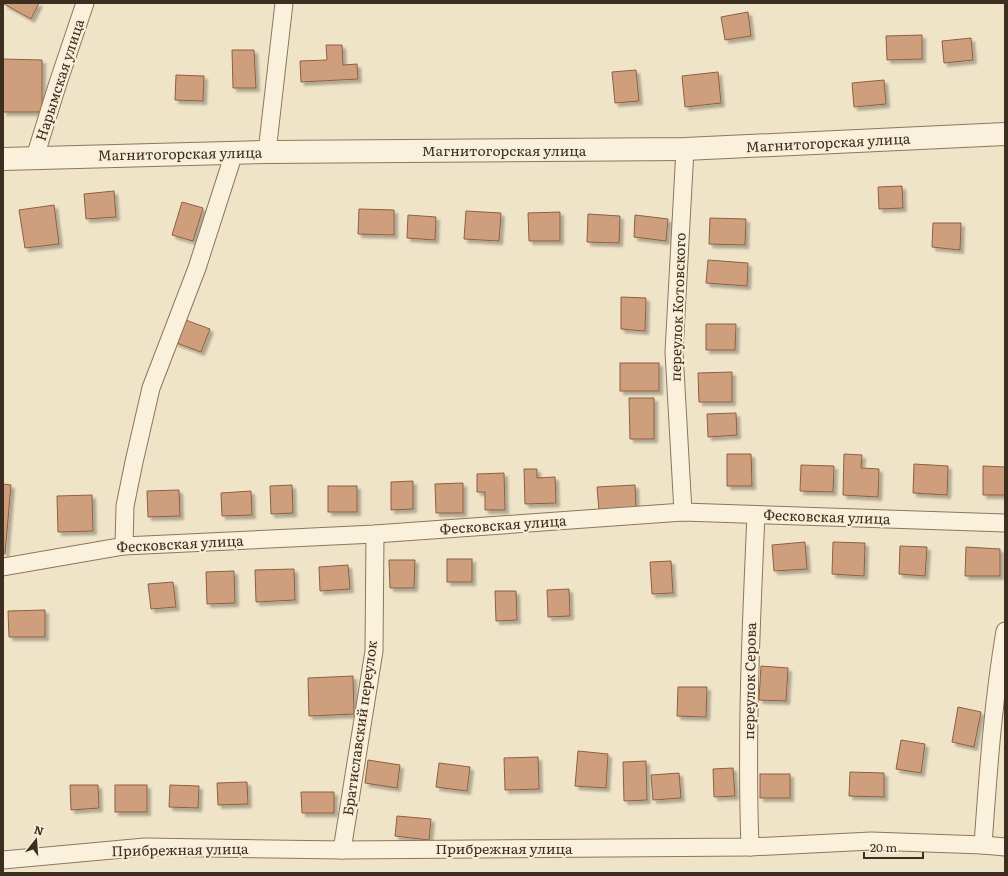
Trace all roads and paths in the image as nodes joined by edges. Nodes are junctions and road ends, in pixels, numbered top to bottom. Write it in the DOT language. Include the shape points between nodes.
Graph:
graph roads {
  1 [pos="85,3"];
  2 [pos="284,3"];
  3 [pos="1005,134"];
  4 [pos="685,150"];
  5 [pos="267,152"];
  6 [pos="234,153"];
  7 [pos="35,158"];
  8 [pos="3,159"];
  9 [pos="683,512"];
  10 [pos="756,515"];
  11 [pos="1005,524"];
  12 [pos="375,534"];
  13 [pos="124,546"];
  14 [pos="3,567"];
  15 [pos="1005,631"];
  16 [pos="983,845"];
  17 [pos="750,847"];
  18 [pos="1005,847"];
  19 [pos="342,850"];
  20 [pos="3,860"];
  1 -- 7 [label="street, Нарымская улица"];
  2 -- 5 [label="street"];
  3 -- 4 [label="street, Магнитогорская улица"];
  4 -- 5 [label="street, Магнитогорская улица"];
  4 -- 9 [label="street, переулок Котовского" via="674,352"];
  5 -- 6 [label="street, Магнитогорская улица"];
  6 -- 7 [label="street, Магнитогорская улица"];
  6 -- 13 [label="street" via="197,268 151,388 125,506"];
  7 -- 8 [label="street, Магнитогорская улица"];
  9 -- 10 [label="street, Фесковская улица"];
  9 -- 12 [label="street, Фесковская улица"];
  10 -- 11 [label="street, Фесковская улица"];
  10 -- 17 [label="street, переулок Серова" via="748,715"];
  12 -- 13 [label="street, Фесковская улица"];
  12 -- 19 [label="street, Братиславский переулок" via="374,651"];
  13 -- 14 [label="street, Фесковская улица"];
  15 -- 16 [label="street"];
  16 -- 17 [label="street, Прибрежная улица" via="871,841"];
  16 -- 18 [label="street, Прибрежная улица"];
  17 -- 19 [label="street, Прибрежная улица"];
  19 -- 20 [label="street, Прибрежная улица" via="145,847"];
}
